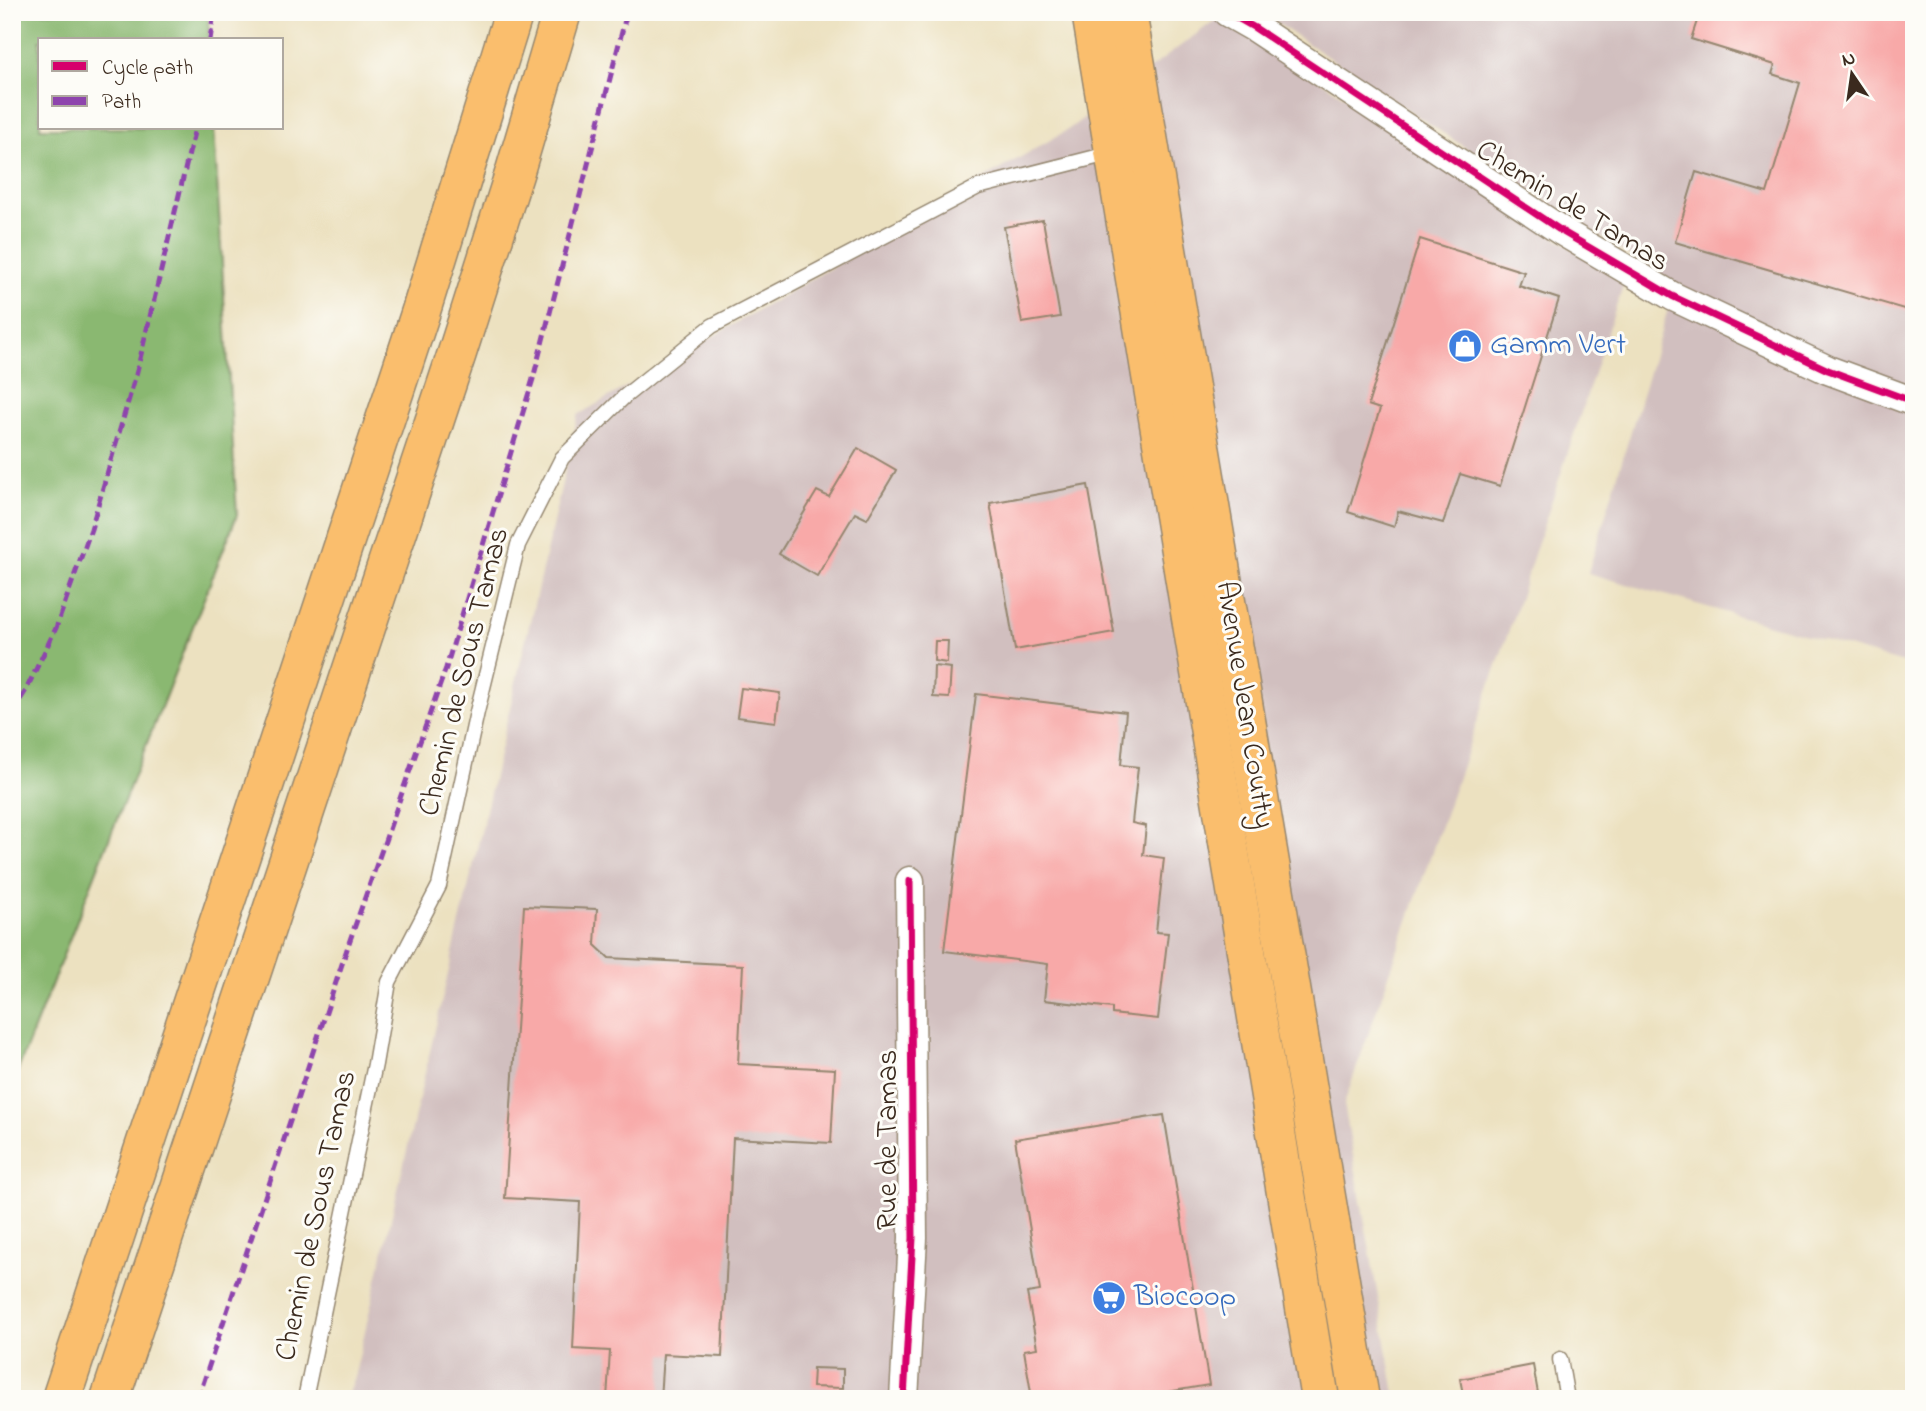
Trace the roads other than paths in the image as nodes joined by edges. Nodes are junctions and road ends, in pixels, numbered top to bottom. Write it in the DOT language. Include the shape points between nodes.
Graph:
graph roads {
  1 [pos="514,12"];
  2 [pos="562,12"];
  3 [pos="1090,12"];
  4 [pos="1128,12"];
  5 [pos="1227,12"];
  6 [pos="1114,152"];
  7 [pos="1914,402"];
  8 [pos="910,881"];
  9 [pos="1560,1359"];
  10 [pos="61,1399"];
  11 [pos="110,1399"];
  12 [pos="305,1399"];
  13 [pos="904,1399"];
  14 [pos="1320,1399"];
  15 [pos="1360,1399"];
  16 [pos="1567,1399"];
  1 -- 10 [label="main road" via="421,312"];
  2 -- 11 [label="main road" via="457,353"];
  3 -- 6 [label="main road, Avenue Jean Coutty"];
  4 -- 15 [label="main road, Avenue Jean Coutty"];
  5 -- 7 [label="street, Chemin de Tamas" via="1563,232 1672,296 1828,370"];
  6 -- 12 [label="lane, Chemin de Sous Tamas" via="978,187 712,326 624,397 562,458 518,545 439,886 389,982"];
  6 -- 14 [label="main road, Avenue Jean Coutty"];
  8 -- 13 [label="street, Rue de Tamas" via="913,1238"];
  9 -- 16 [label="lane"];
}
